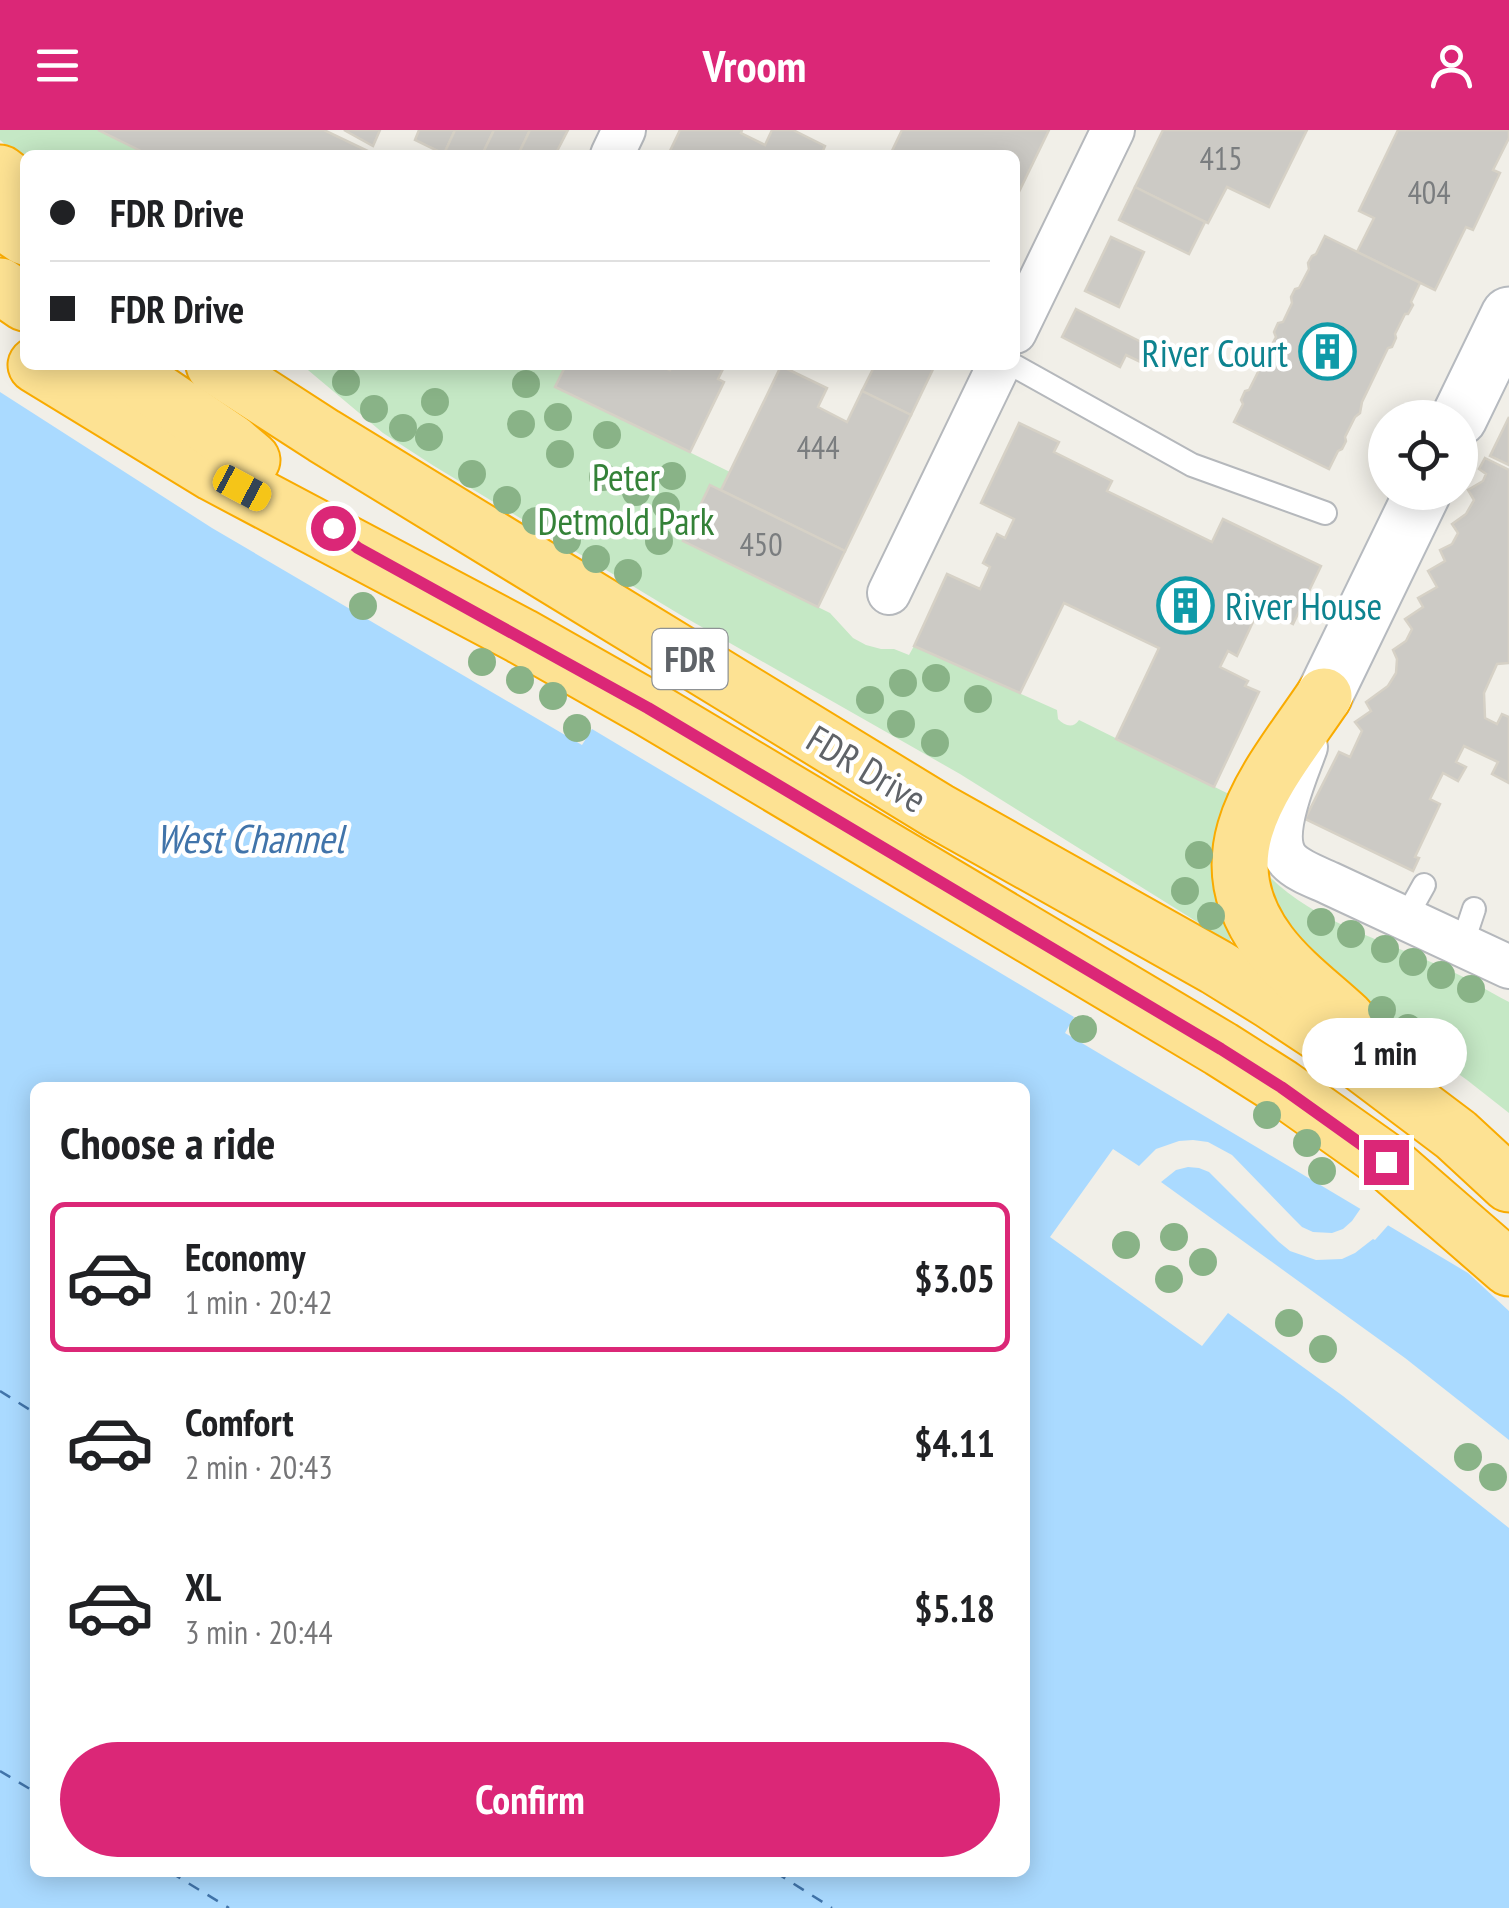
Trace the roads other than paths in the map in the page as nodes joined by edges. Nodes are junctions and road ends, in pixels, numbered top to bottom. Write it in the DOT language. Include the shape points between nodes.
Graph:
graph roads {
  1 [pos="1112,130"];
  2 [pos="0,173"];
  3 [pos="20,188"];
  4 [pos="1509,315"];
  5 [pos="1020,322"];
  6 [pos="1020,369"];
  7 [pos="44,370"];
  8 [pos="125,370"];
  9 [pos="223,370"];
  10 [pos="997,370"];
  11 [pos="1469,400"];
  12 [pos="1414,510"];
  13 [pos="1324,512"];
  14 [pos="358,548"];
  15 [pos="889,593"];
  16 [pos="1324,696"];
  17 [pos="1509,968"];
  18 [pos="1422,1110"];
  19 [pos="1509,1184"];
  20 [pos="1509,1268"];
  1 -- 5 [label="street"];
  2 -- 3 [label="highway"];
  4 -- 11 [label="main road"];
  6 -- 13 [label="lane" via="1192,465"];
  7 -- 14 [label="highway, FDR Drive / FDR" via="213,473"];
  8 -- 14 [label="highway" via="231,442"];
  9 -- 18 [label="highway, FDR Drive / FDR" via="938,812 1257,992"];
  10 -- 15 [label="street"];
  12 -- 16 [label="main road"];
  14 -- 20 [label="highway, FDR Drive / FDR" via="648,708 1266,1077 1386,1162"];
  16 -- 17 [label="street" via="1290,792 1281,832 1287,859 1302,870 1415,902 1468,927"];
  16 -- 18 [label="highway" via="1252,812 1240,852 1240,886 1270,945 1387,1063"];
  18 -- 19 [label="highway, FDR Drive / FDR"];
}
